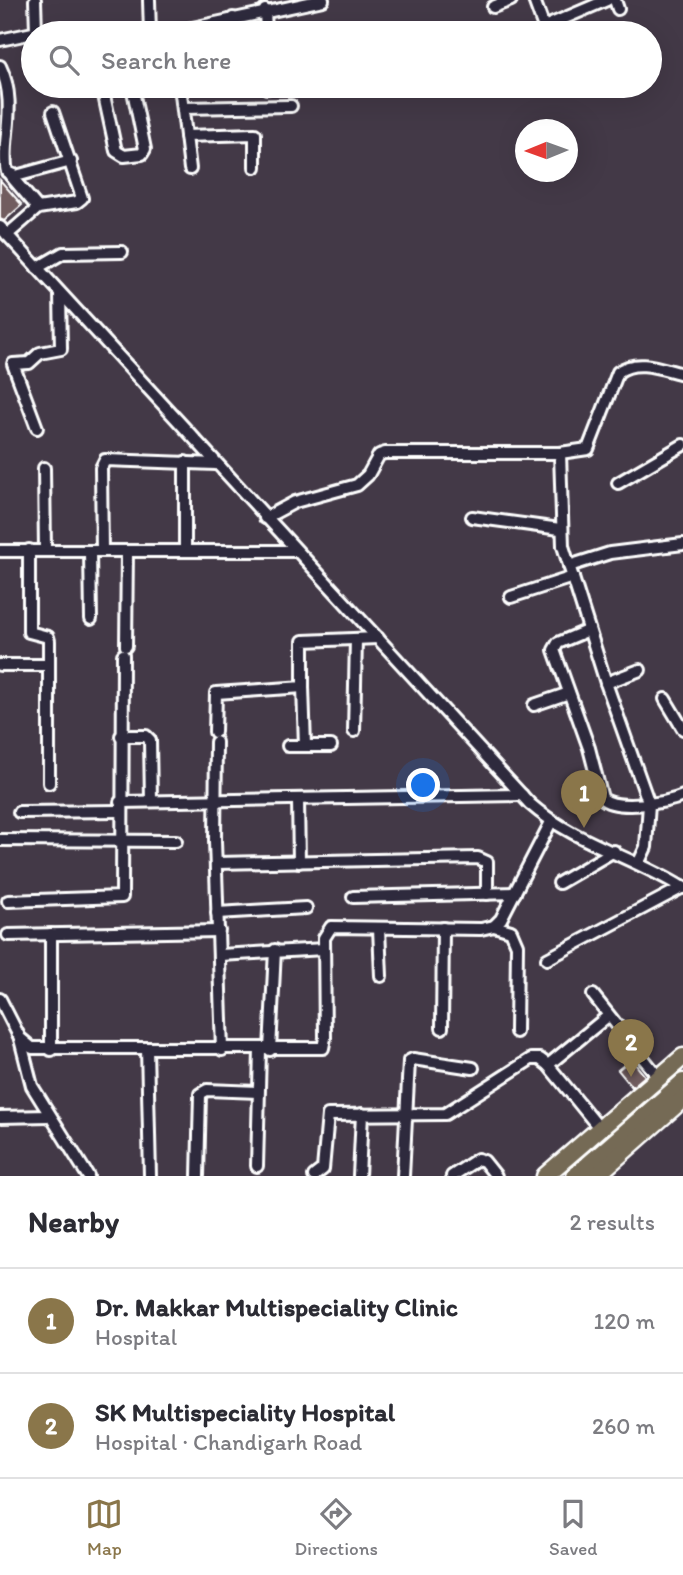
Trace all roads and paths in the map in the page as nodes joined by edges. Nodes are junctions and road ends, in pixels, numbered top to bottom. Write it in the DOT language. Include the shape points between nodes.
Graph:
graph roads {
  1 [pos="35,0"];
  2 [pos="149,0"];
  3 [pos="250,0"];
  4 [pos="323,0"];
  5 [pos="511,0"];
  6 [pos="534,0"];
  7 [pos="607,0"];
  8 [pos="493,6"];
  9 [pos="265,10"];
  10 [pos="250,14"];
  11 [pos="233,18"];
  12 [pos="36,21"];
  13 [pos="150,21"];
  14 [pos="221,21"];
  15 [pos="265,21"];
  16 [pos="542,21"];
  17 [pos="564,21"];
  18 [pos="21,35"];
  19 [pos="0,40"];
  20 [pos="0,66"];
  21 [pos="105,98"];
  22 [pos="134,98"];
  23 [pos="182,98"];
  24 [pos="291,106"];
  25 [pos="183,107"];
  26 [pos="53,112"];
  27 [pos="186,136"];
  28 [pos="71,161"];
  29 [pos="255,167"];
  30 [pos="190,169"];
  31 [pos="10,175"];
  32 [pos="38,208"];
  33 [pos="4,231"];
  34 [pos="122,252"];
  35 [pos="37,268"];
  36 [pos="60,293"];
  37 [pos="0,364"];
  38 [pos="13,364"];
  39 [pos="683,374"];
  40 [pos="37,428"];
  41 [pos="683,445"];
  42 [pos="560,453"];
  43 [pos="185,462"];
  44 [pos="216,464"];
  45 [pos="44,468"];
  46 [pos="618,483"];
  47 [pos="472,517"];
  48 [pos="265,518"];
  49 [pos="561,528"];
  50 [pos="683,544"];
  51 [pos="29,550"];
  52 [pos="45,550"];
  53 [pos="0,551"];
  54 [pos="96,551"];
  55 [pos="127,551"];
  56 [pos="185,551"];
  57 [pos="296,551"];
  58 [pos="571,572"];
  59 [pos="511,597"];
  60 [pos="91,619"];
  61 [pos="589,629"];
  62 [pos="378,638"];
  63 [pos="356,639"];
  64 [pos="0,664"];
  65 [pos="49,665"];
  66 [pos="640,670"];
  67 [pos="606,683"];
  68 [pos="303,687"];
  69 [pos="569,693"];
  70 [pos="665,699"];
  71 [pos="534,705"];
  72 [pos="683,727"];
  73 [pos="354,731"];
  74 [pos="121,736"];
  75 [pos="288,746"];
  76 [pos="305,746"];
  77 [pos="331,746"];
  78 [pos="48,783"];
  79 [pos="522,795"];
  80 [pos="683,796"];
  81 [pos="298,800"];
  82 [pos="216,801"];
  83 [pos="151,802"];
  84 [pos="649,804"];
  85 [pos="120,806"];
  86 [pos="19,812"];
  87 [pos="551,822"];
  88 [pos="0,840"];
  89 [pos="176,841"];
  90 [pos="121,842"];
  91 [pos="614,851"];
  92 [pos="299,862"];
  93 [pos="639,862"];
  94 [pos="217,863"];
  95 [pos="559,883"];
  96 [pos="683,887"];
  97 [pos="515,893"];
  98 [pos="487,894"];
  99 [pos="353,897"];
  100 [pos="8,901"];
  101 [pos="306,908"];
  102 [pos="217,913"];
  103 [pos="494,926"];
  104 [pos="379,928"];
  105 [pos="443,928"];
  106 [pos="219,931"];
  107 [pos="51,934"];
  108 [pos="8,935"];
  109 [pos="324,949"];
  110 [pos="275,950"];
  111 [pos="220,955"];
  112 [pos="547,959"];
  113 [pos="382,976"];
  114 [pos="593,995"];
  115 [pos="0,999"];
  116 [pos="608,1016"];
  117 [pos="442,1028"];
  118 [pos="516,1032"];
  119 [pos="20,1038"];
  120 [pos="147,1048"];
  121 [pos="51,1050"];
  122 [pos="222,1050"];
  123 [pos="265,1050"];
  124 [pos="683,1057"];
  125 [pos="548,1065"];
  126 [pos="473,1068"];
  127 [pos="683,1068"];
  128 [pos="659,1078"];
  129 [pos="683,1082"];
  130 [pos="258,1092"];
  131 [pos="683,1099"];
  132 [pos="362,1114"];
  133 [pos="49,1115"];
  134 [pos="404,1115"];
  135 [pos="0,1117"];
  136 [pos="600,1129"];
  137 [pos="257,1166"];
  138 [pos="88,1176"];
  139 [pos="150,1176"];
  140 [pos="198,1176"];
  141 [pos="314,1176"];
  142 [pos="359,1176"];
  143 [pos="403,1176"];
  144 [pos="452,1176"];
  145 [pos="496,1176"];
  146 [pos="545,1176"];
  147 [pos="558,1176"];
  148 [pos="575,1176"];
  149 [pos="596,1176"];
  1 -- 12 [label="street"];
  2 -- 13 [label="street"];
  3 -- 10 [label="street"];
  4 -- 9 [label="street"];
  5 -- 8 [label="street"];
  6 -- 16 [label="street"];
  7 -- 17 [label="street"];
  9 -- 10 [label="street"];
  9 -- 15 [label="street"];
  10 -- 11 [label="street"];
  11 -- 14 [label="street"];
  18 -- 19 [label="street"];
  20 -- 31 [label="street" via="8,91 5,167"];
  21 -- 22 [label="street" via="116,151 124,156 142,154 145,149"];
  23 -- 25 [label="street"];
  24 -- 25 [label="street"];
  25 -- 27 [label="street"];
  26 -- 28 [label="street"];
  27 -- 29 [label="street" via="255,134"];
  27 -- 30 [label="street"];
  28 -- 31 [label="street"];
  28 -- 32 [label="street" via="82,193 80,201"];
  31 -- 32 [label="street"];
  32 -- 33 [label="street"];
  33 -- 35 [label="street"];
  34 -- 35 [label="street" via="63,253"];
  35 -- 36 [label="street"];
  36 -- 38 [label="street" via="61,349 40,353 29,363"];
  36 -- 44 [label="street"];
  37 -- 38 [label="street"];
  38 -- 40 [label="street"];
  39 -- 42 [label="street" via="627,366 613,380 592,444 578,452"];
  41 -- 46 [label="street"];
  42 -- 48 [label="street" via="386,453 379,455 357,485 295,502"];
  42 -- 49 [label="street"];
  43 -- 44 [label="street"];
  43 -- 54 [label="street" via="111,458 102,463"];
  43 -- 56 [label="street"];
  44 -- 48 [label="street"];
  45 -- 52 [label="street"];
  47 -- 49 [label="street"];
  48 -- 57 [label="street"];
  49 -- 58 [label="street"];
  50 -- 58 [label="street" via="610,553"];
  51 -- 52 [label="street"];
  51 -- 53 [label="street"];
  51 -- 65 [label="street" via="29,632 48,637"];
  52 -- 54 [label="street"];
  54 -- 55 [label="street"];
  54 -- 60 [label="street"];
  55 -- 56 [label="street"];
  55 -- 74 [label="street"];
  56 -- 57 [label="street"];
  57 -- 62 [label="street"];
  58 -- 59 [label="street"];
  58 -- 61 [label="street"];
  61 -- 67 [label="street"];
  61 -- 69 [label="street" via="555,646"];
  62 -- 63 [label="street"];
  62 -- 79 [label="street"];
  63 -- 68 [label="street" via="303,641"];
  63 -- 73 [label="street"];
  64 -- 65 [label="street"];
  65 -- 78 [label="street"];
  66 -- 67 [label="street"];
  67 -- 84 [label="street"];
  68 -- 76 [label="street"];
  68 -- 82 [label="street" via="216,693"];
  69 -- 71 [label="street"];
  69 -- 84 [label="street" via="602,798 612,804"];
  70 -- 72 [label="street"];
  74 -- 83 [label="street" via="150,740"];
  74 -- 85 [label="street"];
  75 -- 76 [label="street"];
  76 -- 77 [label="street"];
  79 -- 81 [label="street"];
  79 -- 87 [label="street"];
  80 -- 84 [label="street"];
  81 -- 82 [label="street"];
  81 -- 92 [label="street"];
  82 -- 83 [label="street"];
  82 -- 94 [label="street"];
  83 -- 85 [label="street"];
  84 -- 93 [label="street" via="646,847"];
  85 -- 86 [label="street"];
  85 -- 90 [label="street"];
  87 -- 91 [label="street"];
  87 -- 97 [label="street"];
  88 -- 90 [label="street"];
  89 -- 90 [label="street"];
  90 -- 100 [label="street" via="122,897"];
  91 -- 93 [label="street"];
  91 -- 95 [label="street"];
  92 -- 94 [label="street"];
  92 -- 98 [label="street" via="478,858 487,862"];
  93 -- 96 [label="street"];
  94 -- 102 [label="street"];
  96 -- 112 [label="street"];
  97 -- 98 [label="street"];
  97 -- 103 [label="street"];
  98 -- 99 [label="street"];
  101 -- 102 [label="street"];
  102 -- 106 [label="street"];
  103 -- 105 [label="street"];
  103 -- 118 [label="street" via="515,936"];
  104 -- 105 [label="street"];
  104 -- 109 [label="street" via="331,927"];
  104 -- 113 [label="street"];
  105 -- 117 [label="street"];
  106 -- 107 [label="street"];
  106 -- 111 [label="street"];
  107 -- 108 [label="street"];
  107 -- 121 [label="street"];
  109 -- 110 [label="street"];
  109 -- 123 [label="street" via="323,1048"];
  110 -- 111 [label="street"];
  110 -- 123 [label="street"];
  111 -- 122 [label="street"];
  114 -- 116 [label="street"];
  115 -- 119 [label="street"];
  116 -- 125 [label="street"];
  116 -- 128 [label="street"];
  119 -- 121 [label="street" via="32,1048"];
  119 -- 133 [label="street" via="32,1086"];
  120 -- 121 [label="street"];
  120 -- 122 [label="street"];
  120 -- 139 [label="street"];
  122 -- 123 [label="street"];
  123 -- 130 [label="street"];
  124 -- 128 [label="highway"];
  125 -- 134 [label="street" via="531,1059 444,1114"];
  125 -- 136 [label="street"];
  126 -- 134 [label="street" via="409,1061"];
  127 -- 147 [label="highway"];
  128 -- 136 [label="highway"];
  129 -- 148 [label="highway"];
  130 -- 137 [label="street"];
  130 -- 140 [label="street" via="207,1090 200,1094"];
  131 -- 149 [label="highway"];
  132 -- 134 [label="street"];
  132 -- 141 [label="street" via="328,1115 323,1169"];
  132 -- 142 [label="street"];
  133 -- 135 [label="street"];
  133 -- 138 [label="street"];
  134 -- 143 [label="street"];
  136 -- 146 [label="highway"];
  144 -- 145 [label="street" via="478,1159"];
}
